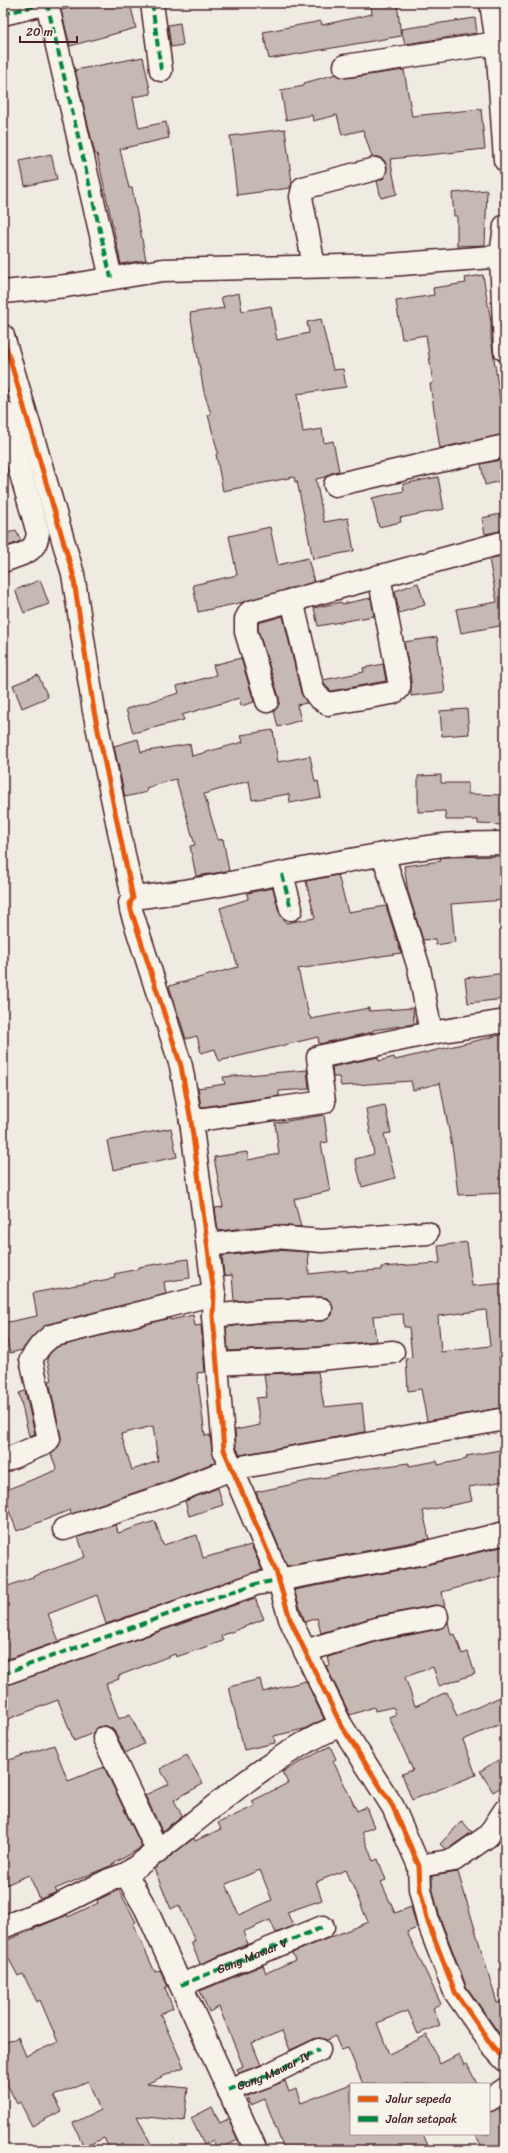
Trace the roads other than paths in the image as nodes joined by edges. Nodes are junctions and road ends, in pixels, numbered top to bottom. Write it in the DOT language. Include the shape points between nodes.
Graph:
graph roads {
  1 [pos="47,3"];
  2 [pos="152,3"];
  3 [pos="491,3"];
  4 [pos="3,14"];
  5 [pos="497,43"];
  6 [pos="346,66"];
  7 [pos="161,70"];
  8 [pos="505,160"];
  9 [pos="375,169"];
  10 [pos="505,226"];
  11 [pos="503,256"];
  12 [pos="314,266"];
  13 [pos="111,278"];
  14 [pos="3,292"];
  15 [pos="3,336"];
  16 [pos="505,350"];
  17 [pos="3,412"];
  18 [pos="505,446"];
  19 [pos="334,485"];
  20 [pos="505,542"];
  21 [pos="3,561"];
  22 [pos="379,576"];
  23 [pos="292,600"];
  24 [pos="267,701"];
  25 [pos="505,843"];
  26 [pos="383,854"];
  27 [pos="282,874"];
  28 [pos="133,898"];
  29 [pos="291,909"];
  30 [pos="505,1020"];
  31 [pos="431,1033"];
  32 [pos="191,1121"];
  33 [pos="427,1234"];
  34 [pos="209,1245"];
  35 [pos="214,1294"];
  36 [pos="321,1309"];
  37 [pos="213,1316"];
  38 [pos="393,1352"];
  39 [pos="217,1364"];
  40 [pos="505,1419"];
  41 [pos="3,1461"];
  42 [pos="230,1469"];
  43 [pos="64,1529"];
  44 [pos="505,1533"];
  45 [pos="278,1580"];
  46 [pos="437,1617"];
  47 [pos="305,1651"];
  48 [pos="3,1674"];
  49 [pos="341,1725"];
  50 [pos="104,1738"];
  51 [pos="505,1810"];
  52 [pos="158,1852"];
  53 [pos="419,1866"];
  54 [pos="126,1874"];
  55 [pos="3,1927"];
  56 [pos="323,1928"];
  57 [pos="181,1985"];
  58 [pos="318,2050"];
  59 [pos="505,2060"];
  60 [pos="505,2089"];
  61 [pos="228,2090"];
  62 [pos="490,2099"];
  63 [pos="248,2147"];
  1 -- 4 [label="street"];
  1 -- 13 [label="street"];
  2 -- 7 [label="street"];
  3 -- 5 [label="street"];
  5 -- 6 [label="street"];
  5 -- 8 [label="street"];
  9 -- 12 [label="street" via="304,188 301,196"];
  10 -- 11 [label="street"];
  11 -- 12 [label="street" via="389,265"];
  11 -- 16 [label="street"];
  12 -- 13 [label="street" via="163,270"];
  13 -- 14 [label="street" via="66,286"];
  15 -- 28 [label="street" via="72,574 94,711"];
  17 -- 21 [label="street" via="38,533 37,542 32,549"];
  18 -- 19 [label="street"];
  20 -- 22 [label="street"];
  22 -- 23 [label="street"];
  22 -- 23 [label="street" via="400,681 398,691 328,704 318,697 313,690"];
  23 -- 24 [label="street" via="250,612 246,619 246,632"];
  25 -- 26 [label="street" via="446,845"];
  26 -- 27 [label="street"];
  26 -- 31 [label="street" via="419,968"];
  27 -- 28 [label="street" via="205,889"];
  27 -- 29 [label="street"];
  28 -- 32 [label="street" via="130,903 131,910 181,1066"];
  30 -- 31 [label="street"];
  31 -- 32 [label="street" via="318,1057 324,1102"];
  32 -- 34 [label="street"];
  33 -- 34 [label="street" via="322,1241 275,1237"];
  34 -- 35 [label="street"];
  35 -- 37 [label="street"];
  35 -- 41 [label="street" via="51,1336 40,1345 32,1359 49,1439 46,1443"];
  36 -- 37 [label="street" via="258,1311"];
  37 -- 39 [label="street"];
  38 -- 39 [label="street"];
  39 -- 42 [label="street" via="224,1450"];
  40 -- 42 [label="street"];
  42 -- 43 [label="street" via="167,1495"];
  42 -- 45 [label="street" via="253,1515"];
  44 -- 45 [label="street" via="404,1557"];
  45 -- 47 [label="street" via="290,1619"];
  45 -- 48 [label="street" via="256,1584 208,1600"];
  46 -- 47 [label="street" via="376,1629"];
  47 -- 49 [label="street"];
  49 -- 52 [label="street" via="283,1756"];
  49 -- 53 [label="street" via="394,1807"];
  50 -- 52 [label="street"];
  51 -- 53 [label="street" via="488,1836 454,1860"];
  52 -- 54 [label="street"];
  53 -- 59 [label="street" via="420,1889 428,1922 455,1992"];
  54 -- 55 [label="street" via="57,1906"];
  54 -- 57 [label="street" via="146,1909"];
  56 -- 57 [label="street, Gang Mawar V"];
  57 -- 61 [label="street"];
  58 -- 61 [label="street, Gang Mawar IV" via="266,2076"];
  60 -- 62 [label="street"];
  61 -- 63 [label="street"];
}
